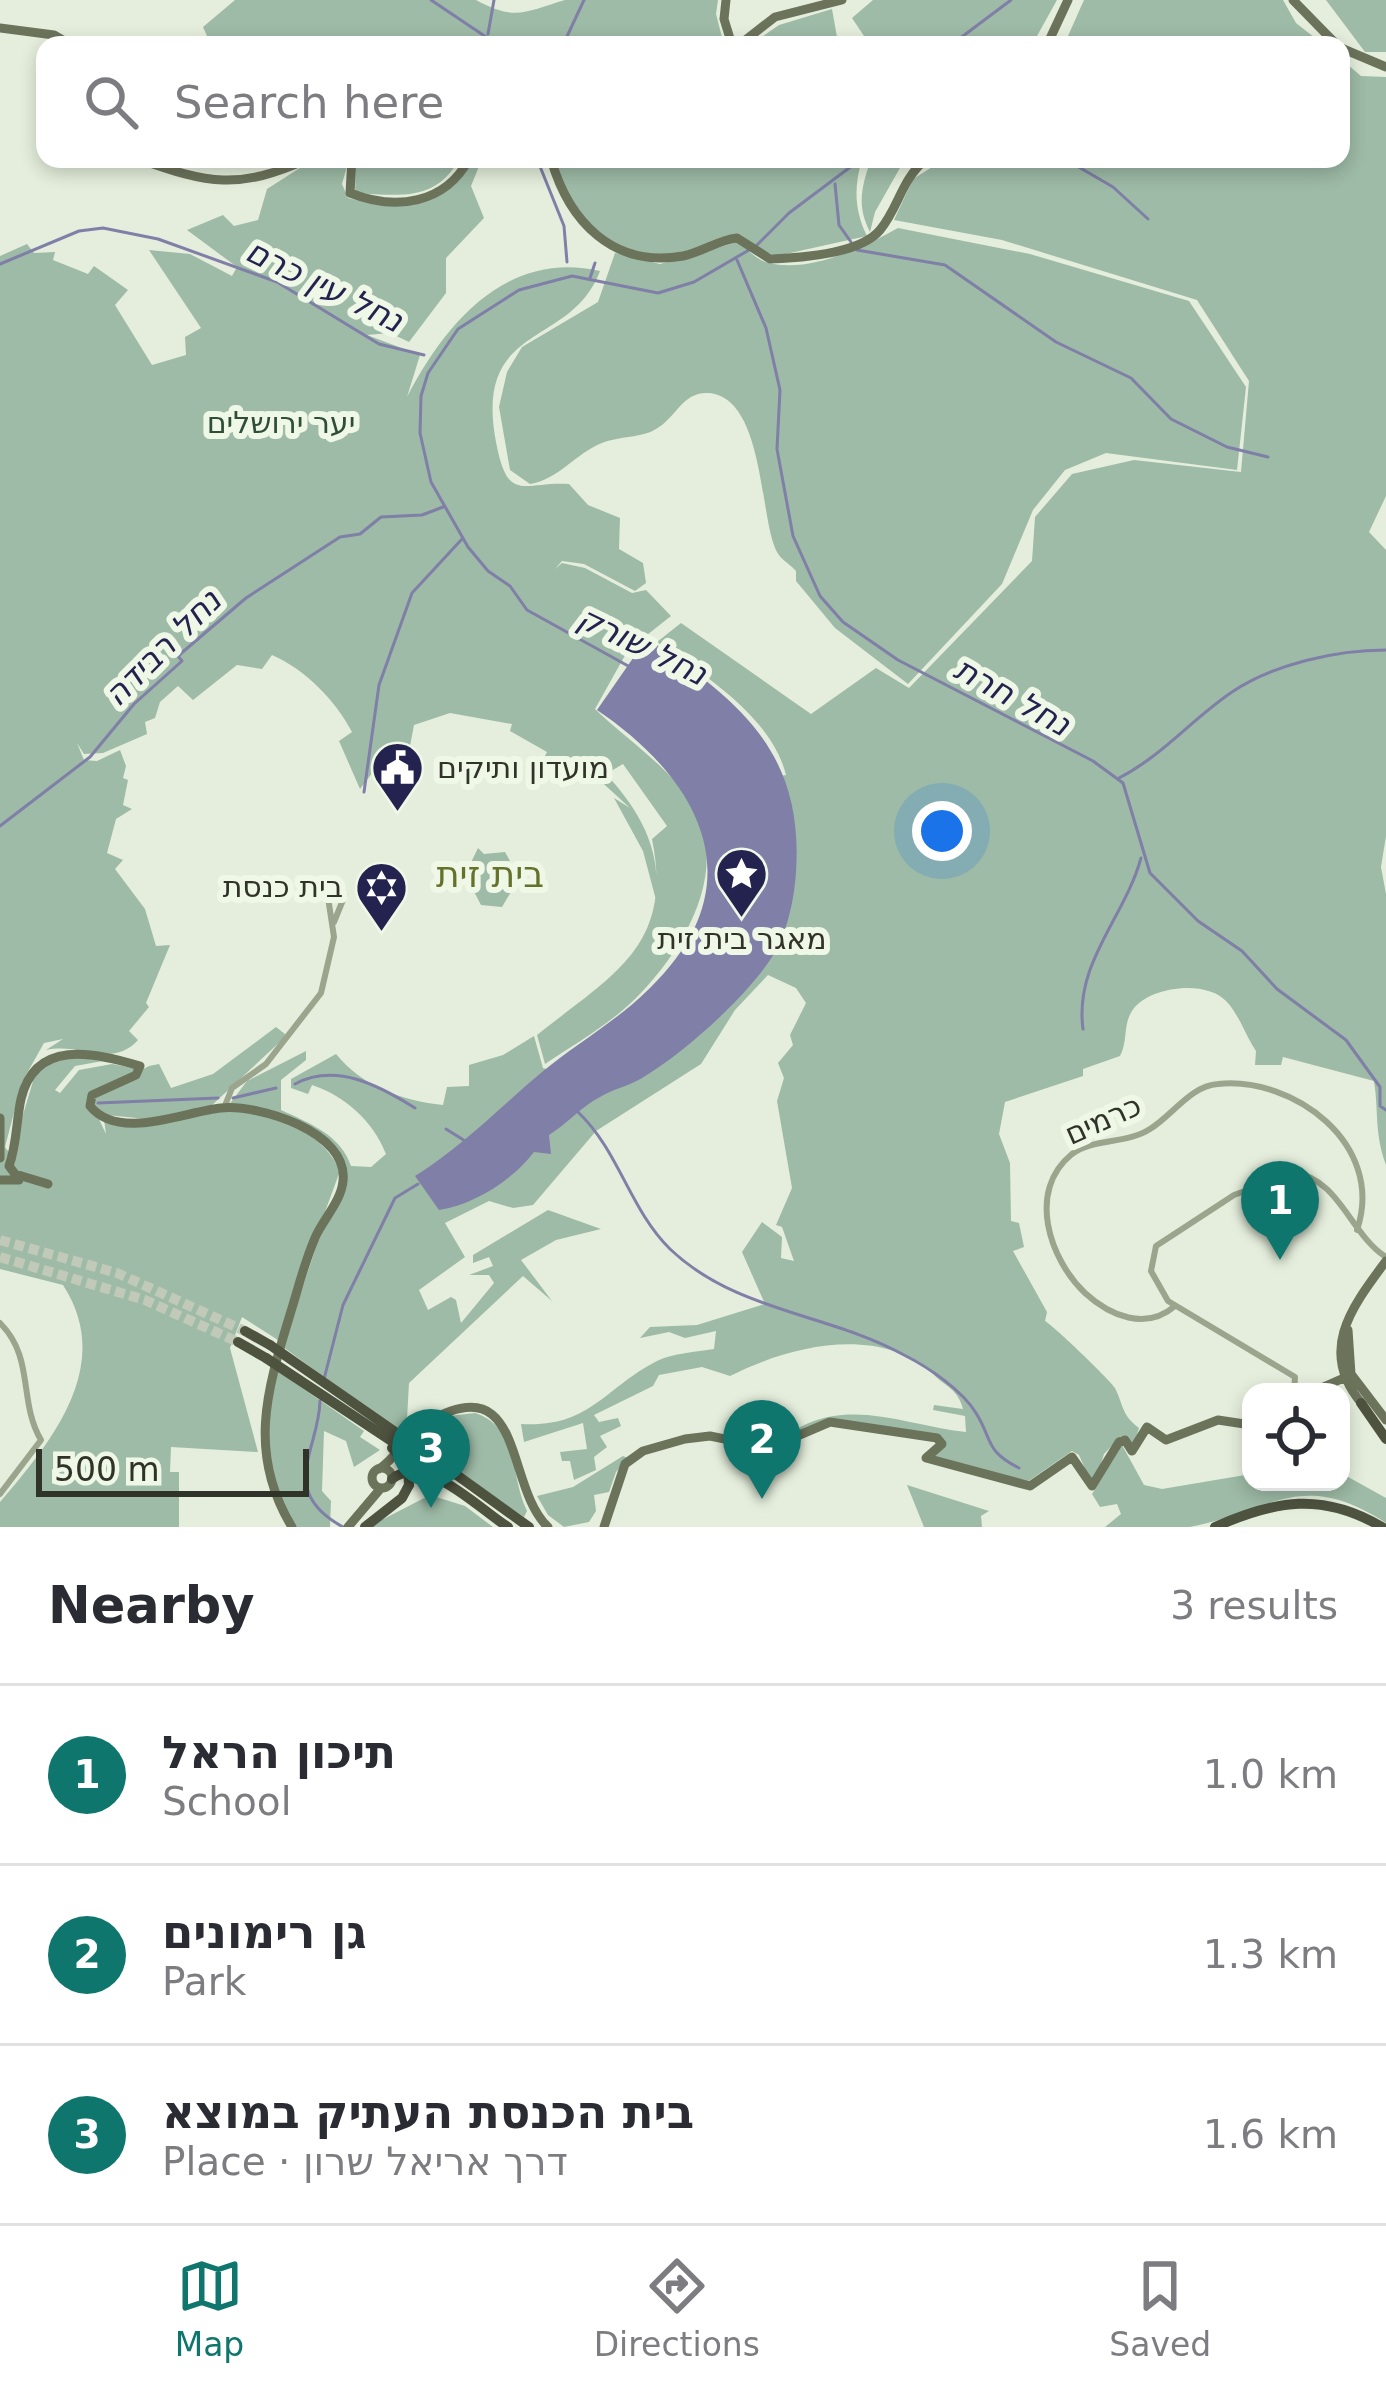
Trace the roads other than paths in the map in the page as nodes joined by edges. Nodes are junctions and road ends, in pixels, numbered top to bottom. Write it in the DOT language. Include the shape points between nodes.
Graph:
graph roads {
  1 [pos="725,0"];
  2 [pos="842,0"];
  3 [pos="1068,0"];
  4 [pos="1293,0"];
  5 [pos="0,28"];
  6 [pos="56,36"];
  7 [pos="728,36"];
  8 [pos="743,36"];
  9 [pos="1051,36"];
  10 [pos="1329,36"];
  11 [pos="1350,51"];
  12 [pos="1386,68"];
  13 [pos="168,168"];
  14 [pos="288,168"];
  15 [pos="351,168"];
  16 [pos="463,168"];
  17 [pos="554,168"];
  18 [pos="916,168"];
  19 [pos="334,922"];
  20 [pos="224,1108"];
  21 [pos="0,1118"];
  22 [pos="0,1158"];
  23 [pos="0,1180"];
  24 [pos="1357,1230"];
  25 [pos="1386,1260"];
  26 [pos="1174,1306"];
  27 [pos="0,1323"];
  28 [pos="242,1336"];
  29 [pos="268,1351"];
  30 [pos="1294,1383"];
  31 [pos="1347,1383"];
  32 [pos="1350,1387"];
  33 [pos="1350,1388"];
  34 [pos="334,1400"];
  35 [pos="1386,1420"];
  36 [pos="1242,1424"];
  37 [pos="1386,1436"];
  38 [pos="438,1467"];
  39 [pos="387,1473"];
  40 [pos="377,1485"];
  41 [pos="0,1494"];
  42 [pos="1298,1502"];
  43 [pos="348,1525"];
  44 [pos="604,1526"];
  45 [pos="292,1527"];
  46 [pos="365,1527"];
  47 [pos="512,1527"];
  48 [pos="529,1527"];
  49 [pos="548,1527"];
  50 [pos="1215,1527"];
  51 [pos="1370,1527"];
  52 [pos="1382,1527"];
  1 -- 7 [label="main road"];
  2 -- 8 [label="main road" via="775,17"];
  3 -- 9 [label="main road"];
  4 -- 10 [label="main road"];
  5 -- 6 [label="main road"];
  11 -- 12 [label="main road"];
  13 -- 14 [label="main road" via="219,184"];
  15 -- 16 [label="main road" via="350,194 413,202 448,189"];
  17 -- 18 [label="main road" via="584,226 637,258 686,255 730,238 782,259 868,241"];
  19 -- 19 [label="street" via="345,895 327,891"];
  19 -- 20 [label="street" via="319,997 266,1064 230,1090"];
  20 -- 23 [label="main road" via="152,1121 100,1116 90,1106 95,1092 140,1067 46,1057 24,1090 9,1168 48,1184"];
  20 -- 45 [label="main road" via="309,1131 344,1172 313,1242 262,1415 271,1484"];
  21 -- 22 [label="main road"];
  24 -- 25 [label="street"];
  24 -- 26 [label="street" via="1313,1178 1287,1173 1259,1183 1156,1246 1151,1271"];
  24 -- 26 [label="street, כרמים" via="1370,1184 1359,1148 1340,1123 1283,1093 1217,1084 1198,1090 1140,1135 1068,1158 1047,1216 1064,1272 1119,1315 1150,1320"];
  25 -- 31 [label="main road" via="1345,1321"];
  26 -- 30 [label="street"];
  27 -- 41 [label="street" via="23,1357 28,1417 40,1445"];
  28 -- 29 [label="highway"];
  29 -- 34 [label="highway, bridge"];
  29 -- 38 [label="highway, bridge"];
  32 -- 35 [label="main road"];
  33 -- 37 [label="highway"];
  34 -- 38 [label="highway, bridge"];
  34 -- 46 [label="highway, bridge" via="404,1458 403,1498"];
  36 -- 44 [label="main road" via="1212,1421 1166,1440 1147,1427 1134,1451 1120,1441 1092,1486 1072,1457 1026,1486 932,1461 925,1454 941,1440 833,1422 769,1448 692,1437 629,1460 615,1480"];
  38 -- 47 [label="highway"];
  38 -- 48 [label="highway"];
  39 -- 40 [label="main road"];
  39 -- 40 [label="main road"];
  39 -- 47 [label="highway" via="427,1473"];
  39 -- 49 [label="main road" via="398,1449 436,1418 483,1411 512,1438 522,1490"];
  40 -- 43 [label="main road"];
  42 -- 50 [label="highway"];
  42 -- 51 [label="highway" via="1339,1509"];
  42 -- 52 [label="highway" via="1347,1508"];
}
